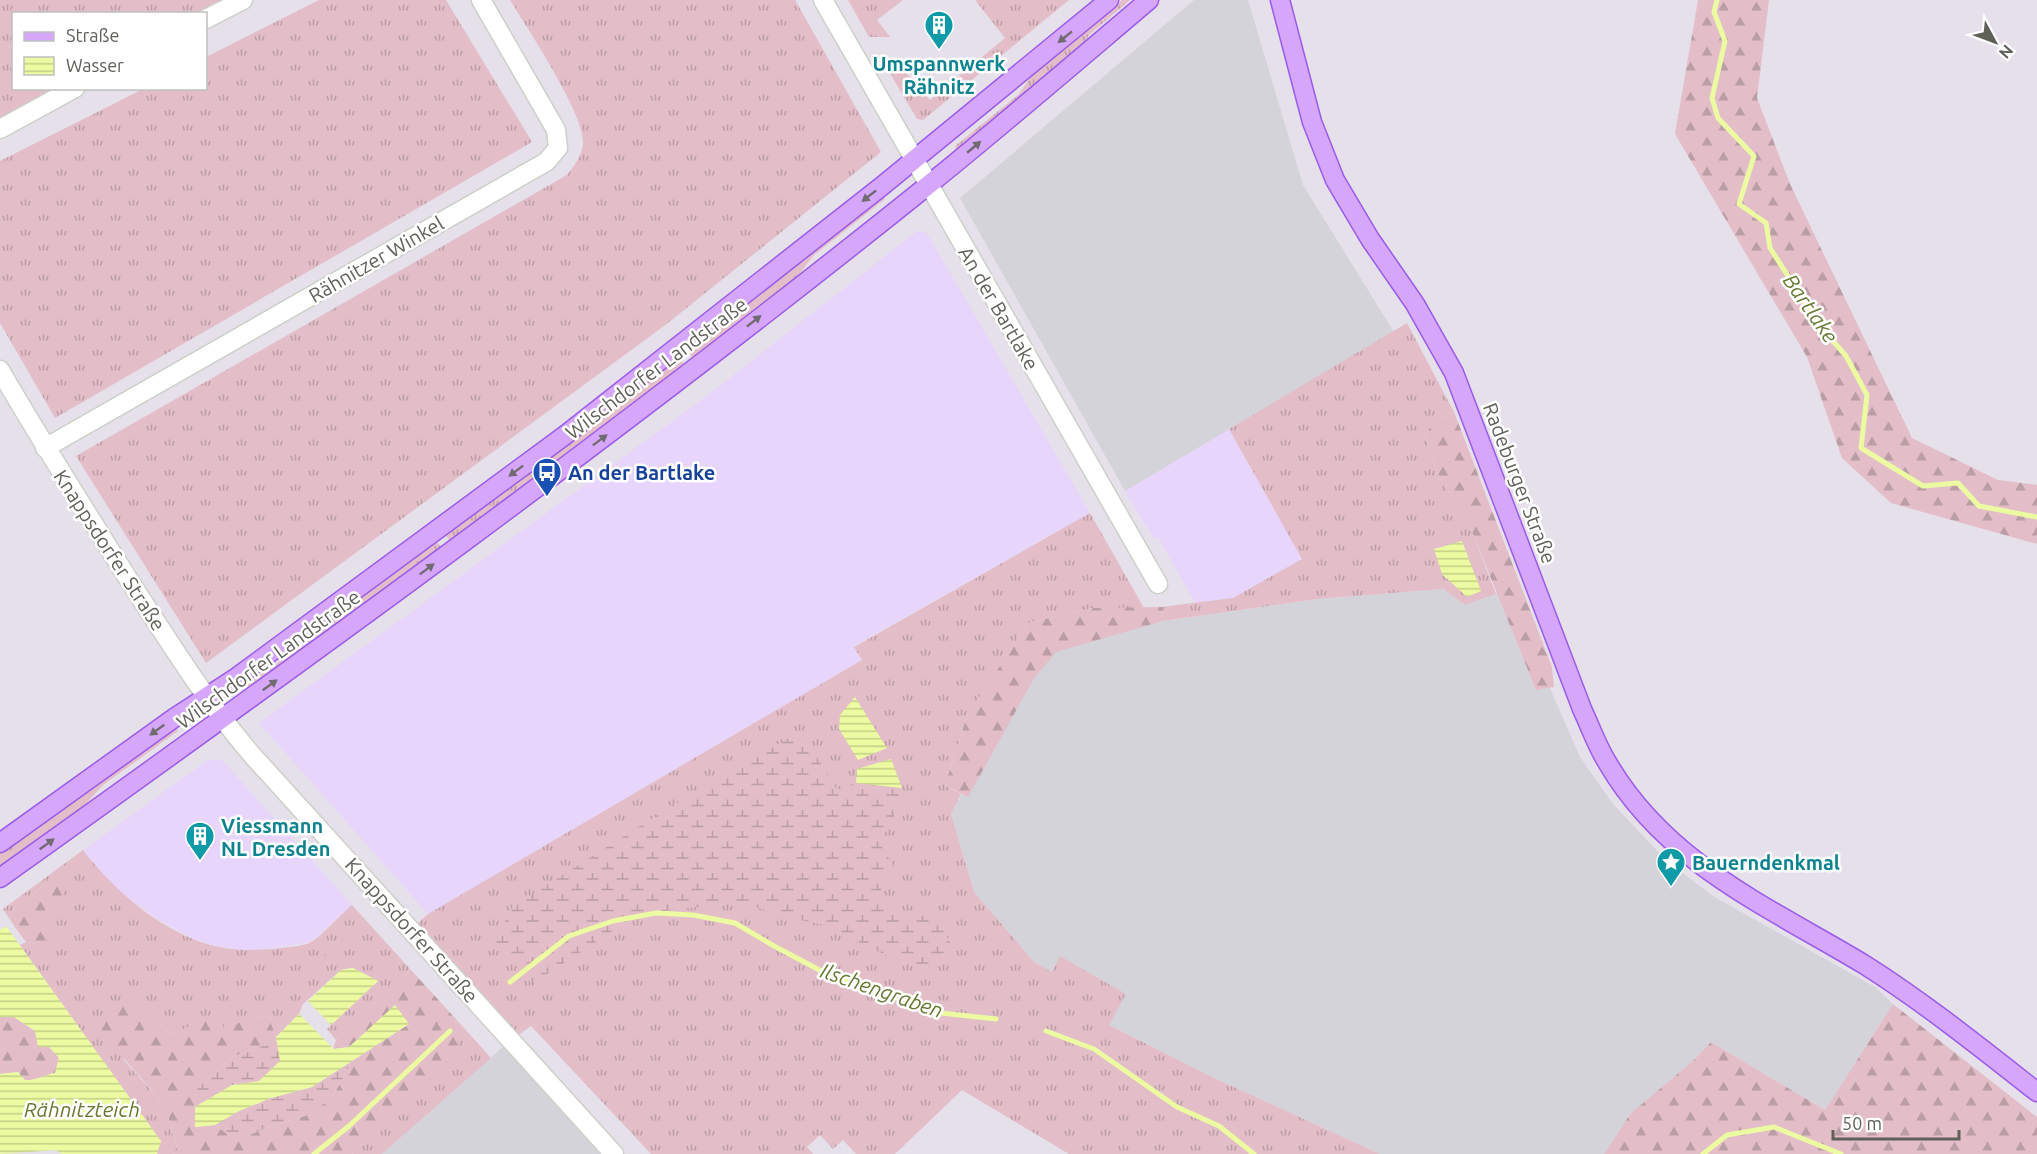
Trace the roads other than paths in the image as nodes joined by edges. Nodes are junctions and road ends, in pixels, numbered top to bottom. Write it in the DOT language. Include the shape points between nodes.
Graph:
graph roads {
  1 [pos="243,0"];
  2 [pos="481,0"];
  3 [pos="823,0"];
  4 [pos="1109,0"];
  5 [pos="1149,0"];
  6 [pos="1280,0"];
  7 [pos="207,18"];
  8 [pos="71,90"];
  9 [pos="0,129"];
  10 [pos="914,159"];
  11 [pos="928,184"];
  12 [pos="0,370"];
  13 [pos="45,448"];
  14 [pos="1158,584"];
  15 [pos="206,698"];
  16 [pos="223,720"];
  17 [pos="0,843"];
  18 [pos="0,878"];
  19 [pos="2037,1092"];
  20 [pos="614,1154"];
  1 -- 7 [label="street"];
  2 -- 13 [label="street, Rähnitzer Winkel" via="556,130 558,148 546,162"];
  3 -- 10 [label="street, An der Bartlake"];
  4 -- 10 [label="main road, Wilschdorfer Landstraße, one-way"];
  11 -- 5 [label="main road, Wilschdorfer Landstraße, one-way"];
  6 -- 19 [label="main road, Radeburger Straße" via="1312,122 1335,180 1415,304 1454,373 1582,709 1607,762 1664,835 1718,879 1901,989"];
  8 -- 9 [label="street"];
  10 -- 11 [label="street, An der Bartlake"];
  10 -- 15 [label="main road, Wilschdorfer Landstraße, one-way" via="564,436"];
  11 -- 14 [label="street, An der Bartlake"];
  16 -- 11 [label="main road, Wilschdorfer Landstraße, one-way" via="579,455"];
  12 -- 13 [label="street, Knappsdorfer Straße"];
  13 -- 15 [label="street, Knappsdorfer Straße"];
  15 -- 16 [label="street, Knappsdorfer Straße"];
  15 -- 17 [label="main road, Wilschdorfer Landstraße, one-way"];
  18 -- 16 [label="main road, Wilschdorfer Landstraße, one-way"];
  16 -- 20 [label="street, Knappsdorfer Straße"];
}
